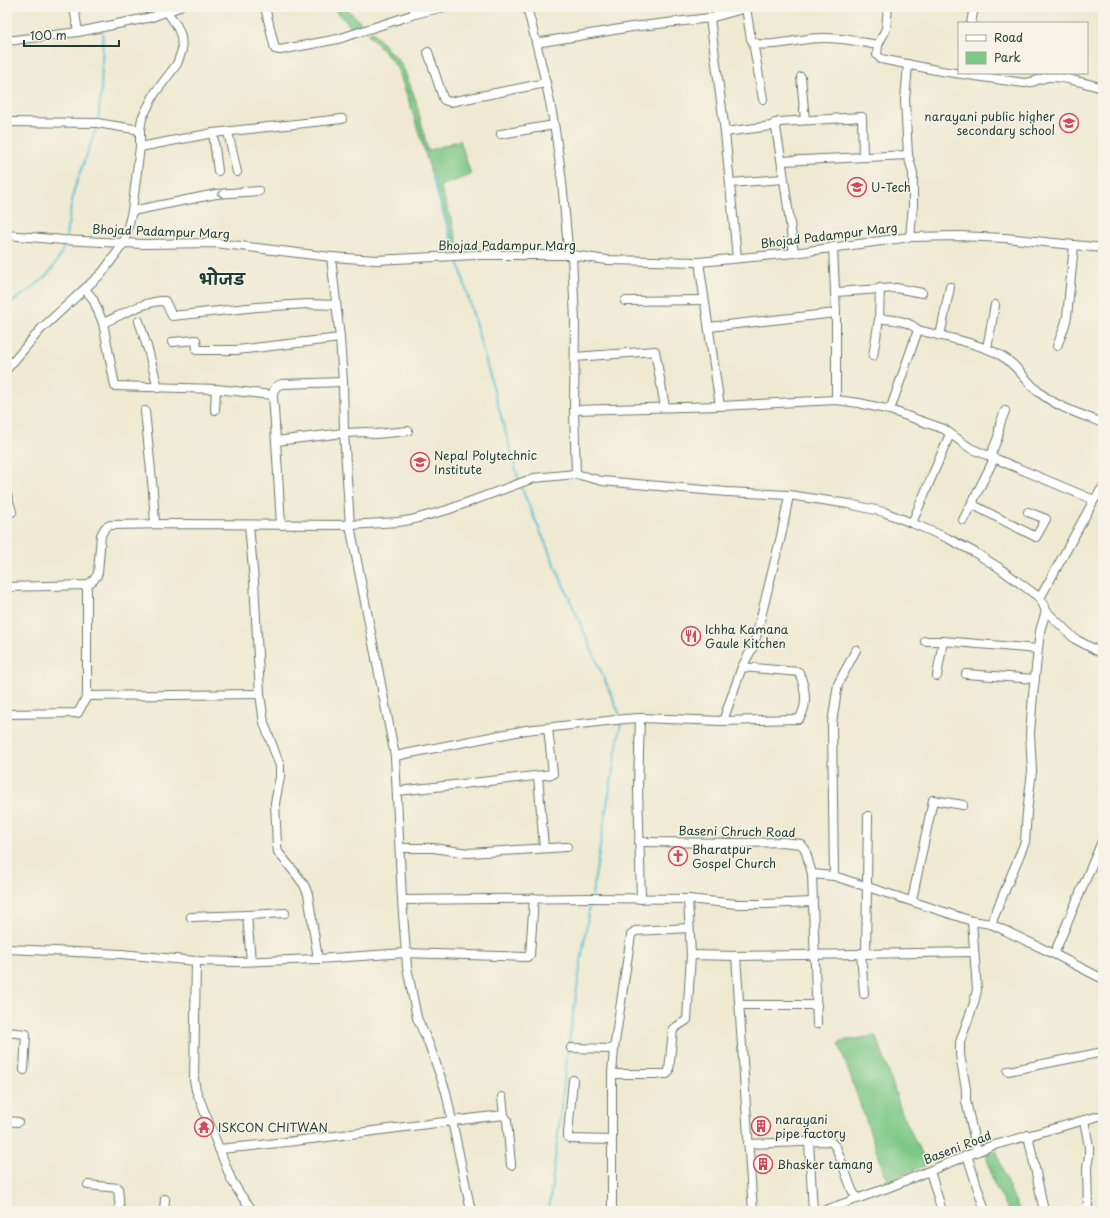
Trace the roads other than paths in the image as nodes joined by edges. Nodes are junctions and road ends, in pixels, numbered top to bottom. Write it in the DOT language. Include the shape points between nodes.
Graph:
graph roads {
  1 [pos="74,7"];
  2 [pos="178,7"];
  3 [pos="265,7"];
  4 [pos="444,7"];
  5 [pos="527,7"];
  6 [pos="748,7"];
  7 [pos="888,7"];
  8 [pos="974,7"];
  9 [pos="166,9"];
  10 [pos="414,10"];
  11 [pos="719,11"];
  12 [pos="710,18"];
  13 [pos="971,22"];
  14 [pos="78,32"];
  15 [pos="7,41"];
  16 [pos="753,42"];
  17 [pos="536,44"];
  18 [pos="878,45"];
  19 [pos="428,52"];
  20 [pos="908,64"];
  21 [pos="958,72"];
  22 [pos="969,74"];
  23 [pos="801,77"];
  24 [pos="546,83"];
  25 [pos="1103,88"];
  26 [pos="763,99"];
  27 [pos="342,118"];
  28 [pos="805,120"];
  29 [pos="7,122"];
  30 [pos="775,123"];
  31 [pos="554,125"];
  32 [pos="140,130"];
  33 [pos="228,132"];
  34 [pos="725,132"];
  35 [pos="213,134"];
  36 [pos="501,134"];
  37 [pos="140,147"];
  38 [pos="908,155"];
  39 [pos="864,157"];
  40 [pos="782,162"];
  41 [pos="218,170"];
  42 [pos="237,172"];
  43 [pos="783,179"];
  44 [pos="730,183"];
  45 [pos="259,191"];
  46 [pos="132,211"];
  47 [pos="7,235"];
  48 [pos="910,237"];
  49 [pos="124,243"];
  50 [pos="1074,245"];
  51 [pos="833,247"];
  52 [pos="1103,248"];
  53 [pos="794,253"];
  54 [pos="572,255"];
  55 [pos="331,257"];
  56 [pos="737,258"];
  57 [pos="699,262"];
  58 [pos="950,287"];
  59 [pos="880,288"];
  60 [pos="85,289"];
  61 [pos="836,292"];
  62 [pos="922,293"];
  63 [pos="704,300"];
  64 [pos="625,301"];
  65 [pos="336,304"];
  66 [pos="995,305"];
  67 [pos="836,313"];
  68 [pos="879,319"];
  69 [pos="139,321"];
  70 [pos="103,323"];
  71 [pos="709,327"];
  72 [pos="918,330"];
  73 [pos="940,336"];
  74 [pos="340,338"];
  75 [pos="172,342"];
  76 [pos="1057,346"];
  77 [pos="987,348"];
  78 [pos="874,356"];
  79 [pos="575,357"];
  80 [pos="7,369"];
  81 [pos="343,382"];
  82 [pos="158,388"];
  83 [pos="216,389"];
  84 [pos="272,395"];
  85 [pos="836,400"];
  86 [pos="720,406"];
  87 [pos="665,407"];
  88 [pos="215,410"];
  89 [pos="574,410"];
  90 [pos="890,410"];
  91 [pos="145,411"];
  92 [pos="1004,411"];
  93 [pos="1103,423"];
  94 [pos="408,431"];
  95 [pos="344,433"];
  96 [pos="950,434"];
  97 [pos="276,441"];
  98 [pos="992,458"];
  99 [pos="576,474"];
  100 [pos="1103,487"];
  101 [pos="789,495"];
  102 [pos="7,497"];
  103 [pos="1094,500"];
  104 [pos="973,501"];
  105 [pos="12,512"];
  106 [pos="1028,512"];
  107 [pos="963,520"];
  108 [pos="912,523"];
  109 [pos="155,524"];
  110 [pos="249,525"];
  111 [pos="281,525"];
  112 [pos="350,525"];
  113 [pos="87,585"];
  114 [pos="7,587"];
  115 [pos="1040,598"];
  116 [pos="1046,611"];
  117 [pos="925,641"];
  118 [pos="943,641"];
  119 [pos="1038,649"];
  120 [pos="856,650"];
  121 [pos="1103,654"];
  122 [pos="742,667"];
  123 [pos="966,674"];
  124 [pos="937,676"];
  125 [pos="1035,679"];
  126 [pos="260,694"];
  127 [pos="87,696"];
  128 [pos="7,714"];
  129 [pos="640,718"];
  130 [pos="723,721"];
  131 [pos="548,728"];
  132 [pos="395,756"];
  133 [pos="538,776"];
  134 [pos="398,791"];
  135 [pos="963,805"];
  136 [pos="868,816"];
  137 [pos="1103,838"];
  138 [pos="639,842"];
  139 [pos="567,847"];
  140 [pos="400,848"];
  141 [pos="544,848"];
  142 [pos="812,874"];
  143 [pos="834,876"];
  144 [pos="866,886"];
  145 [pos="534,898"];
  146 [pos="641,899"];
  147 [pos="688,899"];
  148 [pos="402,900"];
  149 [pos="912,900"];
  150 [pos="812,902"];
  151 [pos="285,913"];
  152 [pos="247,915"];
  153 [pos="192,916"];
  154 [pos="972,921"];
  155 [pos="991,924"];
  156 [pos="689,928"];
  157 [pos="7,949"];
  158 [pos="974,952"];
  159 [pos="405,953"];
  160 [pos="864,953"];
  161 [pos="1054,954"];
  162 [pos="691,955"];
  163 [pos="815,955"];
  164 [pos="736,956"];
  165 [pos="318,959"];
  166 [pos="196,961"];
  167 [pos="251,961"];
  168 [pos="1103,980"];
  169 [pos="864,994"];
  170 [pos="817,1005"];
  171 [pos="740,1006"];
  172 [pos="817,1024"];
  173 [pos="7,1032"];
  174 [pos="571,1048"];
  175 [pos="614,1049"];
  176 [pos="1103,1052"];
  177 [pos="24,1070"];
  178 [pos="1008,1071"];
  179 [pos="612,1074"];
  180 [pos="574,1080"];
  181 [pos="502,1097"];
  182 [pos="504,1115"];
  183 [pos="1103,1115"];
  184 [pos="452,1120"];
  185 [pos="1084,1120"];
  186 [pos="7,1121"];
  187 [pos="18,1122"];
  188 [pos="1028,1135"];
  189 [pos="612,1140"];
  190 [pos="809,1142"];
  191 [pos="748,1144"];
  192 [pos="219,1149"];
  193 [pos="978,1151"];
  194 [pos="967,1155"];
  195 [pos="511,1165"];
  196 [pos="930,1171"];
  197 [pos="88,1185"];
  198 [pos="165,1199"];
  199 [pos="857,1199"];
  200 [pos="120,1211"];
  201 [pos="164,1211"];
  202 [pos="253,1211"];
  203 [pos="471,1211"];
  204 [pos="612,1211"];
  205 [pos="753,1211"];
  206 [pos="813,1211"];
  207 [pos="823,1211"];
  208 [pos="942,1211"];
  209 [pos="985,1211"];
  210 [pos="1044,1211"];
  211 [pos="1088,1211"];
  1 -- 14 [label="street"];
  2 -- 9 [label="street"];
  3 -- 10 [label="street" via="275,49 280,50 338,40"];
  4 -- 10 [label="street"];
  5 -- 17 [label="street"];
  6 -- 11 [label="street"];
  6 -- 16 [label="street"];
  7 -- 18 [label="street" via="886,29"];
  8 -- 13 [label="street"];
  9 -- 14 [label="street" via="152,17"];
  9 -- 32 [label="street" via="181,36 182,50 177,64 155,92 142,118"];
  11 -- 12 [label="street"];
  12 -- 17 [label="street" via="632,27"];
  12 -- 34 [label="street"];
  14 -- 15 [label="street"];
  16 -- 18 [label="street" via="765,44 821,38"];
  16 -- 26 [label="street"];
  17 -- 24 [label="street"];
  18 -- 20 [label="street" via="877,55 882,59"];
  19 -- 24 [label="street" via="444,100 450,102"];
  20 -- 21 [label="street"];
  20 -- 38 [label="street" via="905,100"];
  22 -- 25 [label="street" via="1024,83 1049,77"];
  23 -- 28 [label="street"];
  24 -- 31 [label="street"];
  27 -- 33 [label="street"];
  28 -- 30 [label="street"];
  28 -- 39 [label="street" via="862,117"];
  29 -- 32 [label="street" via="98,123"];
  30 -- 34 [label="street" via="771,126"];
  30 -- 40 [label="street"];
  31 -- 36 [label="street"];
  31 -- 54 [label="street" via="568,248"];
  32 -- 37 [label="street"];
  33 -- 35 [label="street"];
  33 -- 42 [label="street"];
  34 -- 44 [label="street"];
  35 -- 37 [label="street"];
  35 -- 41 [label="street"];
  37 -- 46 [label="street"];
  38 -- 39 [label="street"];
  38 -- 48 [label="street" via="913,174"];
  39 -- 40 [label="street"];
  40 -- 43 [label="street"];
  43 -- 44 [label="street"];
  43 -- 53 [label="street"];
  44 -- 56 [label="street"];
  45 -- 46 [label="street, one-way" via="216,194"];
  46 -- 49 [label="street"];
  47 -- 49 [label="street, Bhojad Padampur Marg"];
  48 -- 50 [label="street, Bhojad Padampur Marg" via="980,236"];
  48 -- 51 [label="street, Bhojad Padampur Marg"];
  49 -- 55 [label="street, Bhojad Padampur Marg" via="215,243"];
  49 -- 60 [label="street" via="102,273"];
  50 -- 52 [label="street, Bhojad Padampur Marg"];
  50 -- 76 [label="street" via="1067,317"];
  51 -- 53 [label="street, Bhojad Padampur Marg"];
  51 -- 61 [label="street"];
  53 -- 56 [label="street, Bhojad Padampur Marg"];
  54 -- 55 [label="street, Bhojad Padampur Marg" via="376,260"];
  54 -- 57 [label="street, Bhojad Padampur Marg" via="607,260"];
  54 -- 79 [label="street"];
  55 -- 65 [label="street"];
  56 -- 57 [label="street, Bhojad Padampur Marg"];
  57 -- 63 [label="street"];
  58 -- 73 [label="street"];
  59 -- 61 [label="street"];
  59 -- 62 [label="street"];
  59 -- 68 [label="street"];
  60 -- 70 [label="street" via="93,299"];
  60 -- 80 [label="street" via="41,329"];
  61 -- 67 [label="street"];
  63 -- 64 [label="street"];
  63 -- 71 [label="street"];
  65 -- 70 [label="street" via="279,306 172,316 165,301 161,301 144,305"];
  65 -- 74 [label="street"];
  66 -- 77 [label="street"];
  67 -- 71 [label="street"];
  67 -- 85 [label="street"];
  68 -- 72 [label="street" via="909,324"];
  68 -- 78 [label="street"];
  69 -- 82 [label="street"];
  70 -- 82 [label="street" via="116,386"];
  71 -- 86 [label="street"];
  72 -- 73 [label="street"];
  72 -- 90 [label="street"];
  73 -- 77 [label="street"];
  74 -- 75 [label="street" via="237,350 197,350 196,340"];
  74 -- 81 [label="street"];
  77 -- 93 [label="street" via="1010,361 1034,387 1058,406"];
  79 -- 87 [label="street" via="655,351"];
  79 -- 89 [label="street"];
  81 -- 84 [label="street" via="282,384 274,387"];
  81 -- 95 [label="street"];
  82 -- 83 [label="street"];
  83 -- 84 [label="street"];
  83 -- 88 [label="street"];
  84 -- 97 [label="street"];
  85 -- 86 [label="street"];
  85 -- 90 [label="street"];
  86 -- 87 [label="street"];
  87 -- 89 [label="street"];
  89 -- 99 [label="street"];
  90 -- 96 [label="street" via="944,429"];
  91 -- 109 [label="street"];
  92 -- 98 [label="street"];
  94 -- 95 [label="street"];
  95 -- 97 [label="street"];
  95 -- 112 [label="street"];
  96 -- 98 [label="street" via="970,448"];
  96 -- 108 [label="street"];
  97 -- 111 [label="street"];
  98 -- 103 [label="street"];
  98 -- 104 [label="street"];
  99 -- 101 [label="street" via="602,481"];
  99 -- 112 [label="street" via="534,478 448,510 411,520"];
  100 -- 103 [label="street"];
  101 -- 108 [label="street" via="864,507"];
  101 -- 122 [label="street" via="754,645"];
  102 -- 105 [label="street"];
  103 -- 115 [label="street"];
  104 -- 106 [label="street" via="975,506 1036,538 1046,519"];
  104 -- 107 [label="street"];
  108 -- 115 [label="street" via="974,552"];
  109 -- 110 [label="street"];
  109 -- 113 [label="street" via="117,524 104,528 98,573"];
  110 -- 111 [label="street"];
  110 -- 126 [label="street"];
  111 -- 112 [label="street"];
  112 -- 132 [label="street"];
  113 -- 114 [label="street"];
  113 -- 127 [label="street"];
  115 -- 116 [label="street"];
  116 -- 119 [label="street"];
  116 -- 121 [label="street" via="1075,639"];
  117 -- 118 [label="street"];
  118 -- 119 [label="street"];
  118 -- 124 [label="street"];
  119 -- 125 [label="street"];
  120 -- 143 [label="street" via="838,684 832,723"];
  122 -- 130 [label="street"];
  122 -- 130 [label="street" via="799,672 805,697 803,714 799,719"];
  123 -- 125 [label="street"];
  125 -- 155 [label="street" via="1030,733 1032,771 1025,842"];
  126 -- 127 [label="street"];
  126 -- 165 [label="street" via="264,723 280,766 275,803 278,852 308,894"];
  127 -- 128 [label="street" via="78,713"];
  129 -- 130 [label="street"];
  129 -- 131 [label="street"];
  129 -- 138 [label="street"];
  131 -- 132 [label="street"];
  131 -- 133 [label="street" via="553,774"];
  132 -- 134 [label="street"];
  133 -- 134 [label="street"];
  133 -- 141 [label="street"];
  134 -- 140 [label="street"];
  135 -- 149 [label="street" via="933,800"];
  136 -- 144 [label="street"];
  137 -- 161 [label="street"];
  138 -- 142 [label="street, Baseni Chruch Road" via="801,844"];
  138 -- 146 [label="street"];
  139 -- 141 [label="street"];
  140 -- 141 [label="street" via="433,848 468,853"];
  140 -- 148 [label="street"];
  142 -- 143 [label="street"];
  142 -- 150 [label="street"];
  143 -- 144 [label="street"];
  144 -- 149 [label="street"];
  144 -- 160 [label="street"];
  145 -- 146 [label="street"];
  145 -- 148 [label="street"];
  145 -- 159 [label="street" via="530,956"];
  146 -- 147 [label="street"];
  147 -- 150 [label="street" via="737,904"];
  147 -- 156 [label="street"];
  148 -- 159 [label="street"];
  149 -- 154 [label="street"];
  150 -- 163 [label="street"];
  151 -- 152 [label="street"];
  152 -- 153 [label="street"];
  152 -- 167 [label="street"];
  154 -- 155 [label="street"];
  154 -- 158 [label="street"];
  155 -- 161 [label="street"];
  156 -- 162 [label="street"];
  156 -- 175 [label="street" via="635,931 631,935"];
  157 -- 166 [label="street"];
  158 -- 160 [label="street"];
  158 -- 193 [label="street" via="976,990 960,1042 960,1055 966,1101"];
  159 -- 165 [label="street"];
  159 -- 184 [label="street" via="417,1018 437,1064"];
  160 -- 163 [label="street"];
  160 -- 169 [label="street"];
  161 -- 168 [label="street"];
  162 -- 164 [label="street"];
  162 -- 179 [label="street" via="687,1020 673,1029 669,1071 667,1074"];
  163 -- 164 [label="street"];
  163 -- 170 [label="street"];
  164 -- 171 [label="street"];
  165 -- 167 [label="street"];
  166 -- 167 [label="street"];
  166 -- 192 [label="street" via="194,1080"];
  170 -- 171 [label="street"];
  170 -- 172 [label="street"];
  171 -- 191 [label="street"];
  173 -- 177 [label="street" via="26,1034"];
  174 -- 175 [label="street"];
  175 -- 179 [label="street"];
  176 -- 178 [label="street"];
  179 -- 189 [label="street"];
  180 -- 189 [label="street" via="568,1137"];
  181 -- 182 [label="street"];
  182 -- 184 [label="street"];
  182 -- 195 [label="street" via="507,1120"];
  183 -- 185 [label="street, Baseni Road"];
  184 -- 192 [label="street" via="284,1143"];
  184 -- 203 [label="street"];
  185 -- 188 [label="street, Baseni Road"];
  185 -- 211 [label="street" via="1089,1147"];
  186 -- 187 [label="street"];
  188 -- 193 [label="street, Baseni Road"];
  188 -- 210 [label="street"];
  189 -- 204 [label="street"];
  190 -- 191 [label="street"];
  190 -- 199 [label="street" via="826,1141 836,1147"];
  190 -- 206 [label="street"];
  191 -- 205 [label="street"];
  192 -- 202 [label="street" via="231,1179"];
  193 -- 194 [label="street, Baseni Road"];
  194 -- 196 [label="street, Baseni Road"];
  194 -- 209 [label="street"];
  196 -- 199 [label="street, Baseni Road"];
  196 -- 208 [label="street"];
  197 -- 200 [label="street" via="118,1188"];
  198 -- 201 [label="street"];
  199 -- 207 [label="street, Baseni Road"];
}
